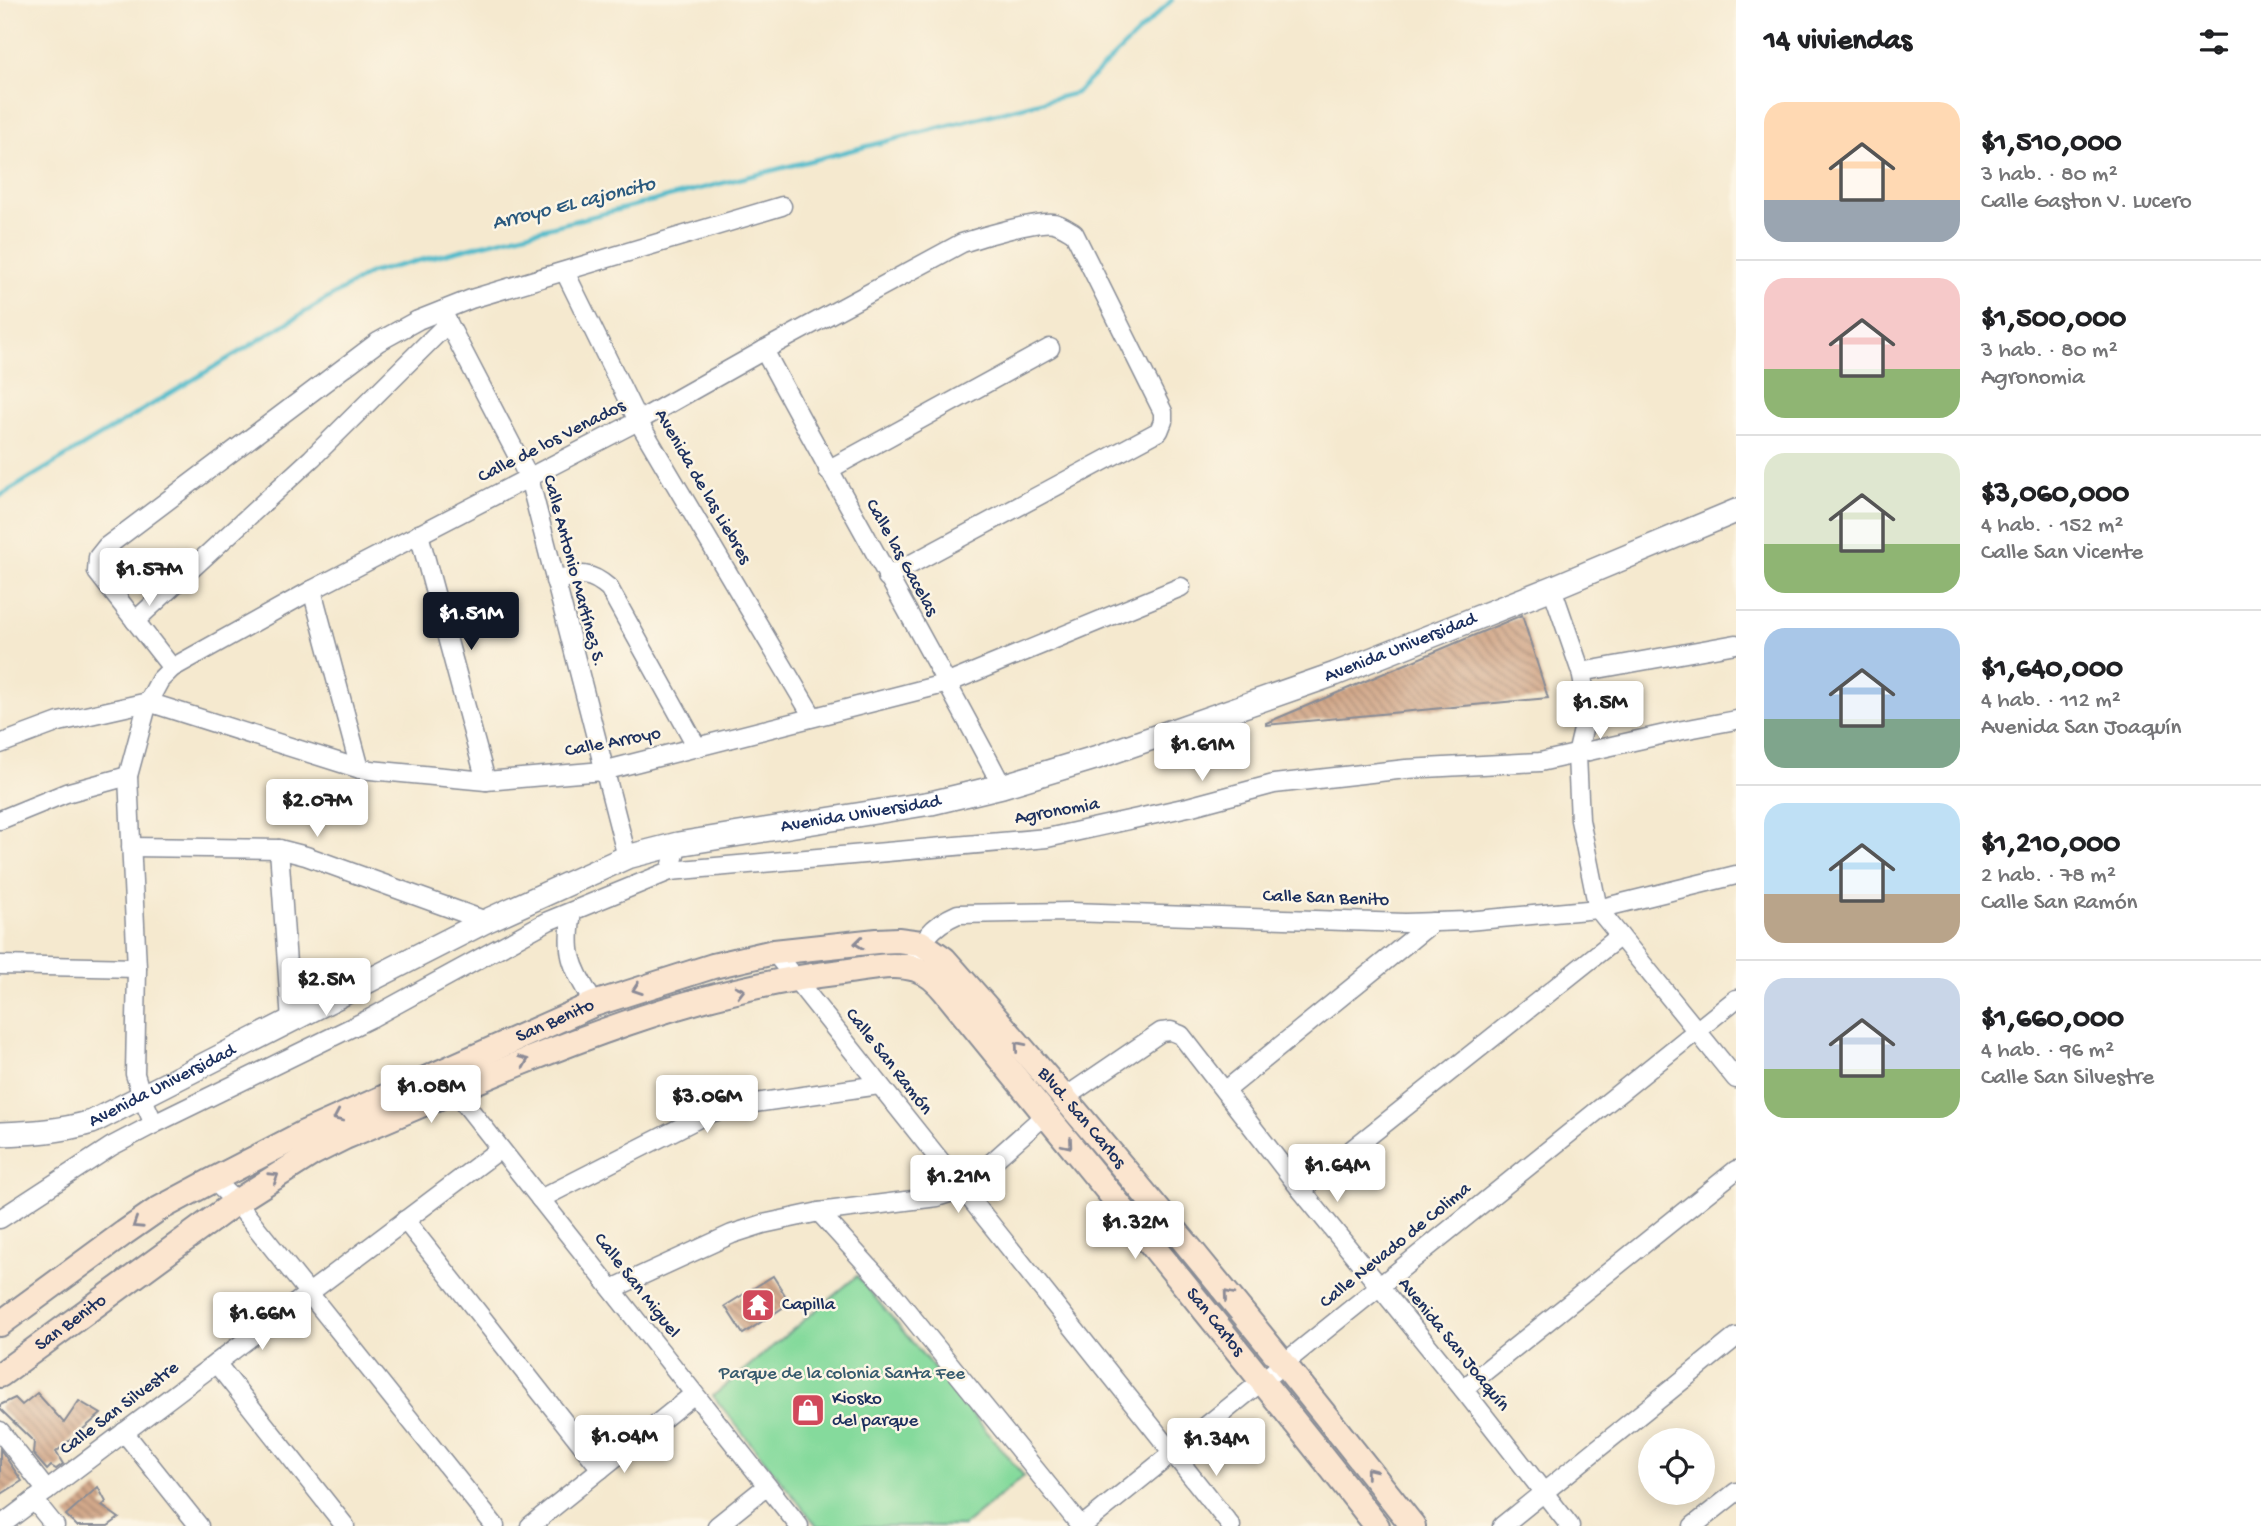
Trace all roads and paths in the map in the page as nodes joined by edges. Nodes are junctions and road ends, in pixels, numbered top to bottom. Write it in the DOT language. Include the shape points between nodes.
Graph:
graph roads {
  1 [pos="782,206"];
  2 [pos="565,272"];
  3 [pos="445,317"];
  4 [pos="1049,348"];
  5 [pos="764,349"];
  6 [pos="638,421"];
  7 [pos="828,470"];
  8 [pos="528,478"];
  9 [pos="1736,511"];
  10 [pos="419,534"];
  11 [pos="887,577"];
  12 [pos="555,581"];
  13 [pos="1181,587"];
  14 [pos="1552,588"];
  15 [pos="312,590"];
  16 [pos="135,621"];
  17 [pos="1736,644"];
  18 [pos="172,668"];
  19 [pos="1581,672"];
  20 [pos="948,683"];
  21 [pos="148,702"];
  22 [pos="813,718"];
  23 [pos="1736,720"];
  24 [pos="0,744"];
  25 [pos="697,747"];
  26 [pos="1577,755"];
  27 [pos="360,768"];
  28 [pos="603,771"];
  29 [pos="128,776"];
  30 [pos="486,781"];
  31 [pos="1002,786"];
  32 [pos="0,820"];
  33 [pos="678,844"];
  34 [pos="131,847"];
  35 [pos="279,849"];
  36 [pos="626,857"];
  37 [pos="670,871"];
  38 [pos="1736,875"];
  39 [pos="1598,909"];
  40 [pos="572,912"];
  41 [pos="486,921"];
  42 [pos="1433,922"];
  43 [pos="1620,936"];
  44 [pos="924,944"];
  45 [pos="774,952"];
  46 [pos="0,965"];
  47 [pos="137,968"];
  48 [pos="910,968"];
  49 [pos="794,977"];
  50 [pos="1736,999"];
  51 [pos="594,1004"];
  52 [pos="291,1021"];
  53 [pos="1697,1031"];
  54 [pos="439,1072"];
  55 [pos="1736,1079"];
  56 [pos="879,1085"];
  57 [pos="455,1091"];
  58 [pos="1225,1091"];
  59 [pos="142,1097"];
  60 [pos="1064,1098"];
  61 [pos="1045,1115"];
  62 [pos="154,1124"];
  63 [pos="0,1134"];
  64 [pos="500,1149"];
  65 [pos="1736,1170"];
  66 [pos="213,1180"];
  67 [pos="962,1189"];
  68 [pos="1301,1190"];
  69 [pos="540,1199"];
  70 [pos="236,1202"];
  71 [pos="819,1212"];
  72 [pos="0,1219"];
  73 [pos="405,1220"];
  74 [pos="1380,1286"];
  75 [pos="612,1289"];
  76 [pos="309,1293"];
  77 [pos="0,1324"];
  78 [pos="1736,1337"];
  79 [pos="216,1363"];
  80 [pos="1284,1363"];
  81 [pos="0,1375"];
  82 [pos="1263,1380"];
  83 [pos="1463,1389"];
  84 [pos="694,1394"];
  85 [pos="0,1431"];
  86 [pos="124,1432"];
  87 [pos="1172,1453"];
  88 [pos="601,1469"];
  89 [pos="767,1486"];
  90 [pos="1543,1492"];
  91 [pos="1736,1492"];
  92 [pos="40,1495"];
  93 [pos="0,1526"];
  94 [pos="55,1526"];
  95 [pos="199,1526"];
  96 [pos="345,1526"];
  97 [pos="495,1526"];
  98 [pos="530,1526"];
  99 [pos="717,1526"];
  100 [pos="799,1526"];
  101 [pos="1081,1526"];
  102 [pos="1231,1526"];
  103 [pos="1377,1526"];
  104 [pos="1413,1526"];
  105 [pos="1502,1526"];
  106 [pos="1570,1526"];
  107 [pos="1693,1526"];
  1 -- 2 [label="street"];
  2 -- 3 [label="street" via="471,299"];
  2 -- 6 [label="street, Avenida de las Liebres"];
  3 -- 8 [label="street, Calle Antonio Martínez S."];
  3 -- 16 [label="street" via="312,458"];
  3 -- 16 [label="street" via="418,320 377,342 106,547 98,557 97,572"];
  4 -- 7 [label="street"];
  5 -- 6 [label="street, Calle de los Venados"];
  5 -- 7 [label="street, Calle las Gacelas"];
  5 -- 11 [label="street, Calle de los Venados" via="962,243 1051,222 1074,233 1164,412 1159,431"];
  6 -- 8 [label="street, Calle de los Venados"];
  6 -- 22 [label="street, Avenida de las Liebres"];
  7 -- 11 [label="street, Calle las Gacelas"];
  8 -- 10 [label="street, Calle de los Venados"];
  8 -- 12 [label="street, Calle Antonio Martínez S."];
  9 -- 14 [label="street, Avenida Universidad"];
  10 -- 15 [label="street, Calle de los Venados"];
  10 -- 30 [label="street"];
  11 -- 20 [label="street, Calle las Gacelas"];
  12 -- 25 [label="street" via="590,574 609,588"];
  12 -- 28 [label="street, Calle Antonio Martínez S."];
  13 -- 20 [label="street, Calle Arroyo"];
  14 -- 19 [label="street"];
  14 -- 31 [label="street, Avenida Universidad" via="1335,674 1098,758"];
  15 -- 18 [label="street, Calle de los Venados"];
  15 -- 27 [label="street"];
  16 -- 18 [label="street"];
  17 -- 19 [label="street"];
  18 -- 21 [label="street, Calle de los Venados"];
  19 -- 26 [label="street" via="1585,721"];
  20 -- 22 [label="street, Calle Arroyo"];
  20 -- 31 [label="street, Calle las Gacelas"];
  21 -- 24 [label="street, Calle Arroyo" via="59,722"];
  21 -- 27 [label="street, Calle Arroyo"];
  21 -- 29 [label="street, Calle de los Venados"];
  22 -- 25 [label="street, Calle Arroyo"];
  23 -- 26 [label="street, Agronomia"];
  25 -- 28 [label="street, Calle Arroyo"];
  26 -- 37 [label="street, Agronomia" via="1274,784 1037,839"];
  26 -- 39 [label="street" via="1582,841"];
  27 -- 30 [label="street, Calle Arroyo"];
  28 -- 30 [label="street, Calle Arroyo"];
  28 -- 36 [label="street, Calle Antonio Martínez S."];
  29 -- 32 [label="street" via="66,793"];
  29 -- 34 [label="street, Calle de los Venados"];
  31 -- 33 [label="street, Avenida Universidad" via="931,803"];
  33 -- 36 [label="street, Avenida Universidad"];
  33 -- 37 [label="street"];
  34 -- 35 [label="street"];
  34 -- 47 [label="street, Calle de los Venados"];
  35 -- 41 [label="street"];
  35 -- 52 [label="street"];
  36 -- 41 [label="street, Avenida Universidad"];
  37 -- 40 [label="street"];
  38 -- 39 [label="street, Calle San Benito"];
  39 -- 42 [label="street, Calle San Benito"];
  39 -- 43 [label="street"];
  40 -- 51 [label="street" via="569,954"];
  40 -- 62 [label="street" via="528,931 371,1018"];
  41 -- 52 [label="street, Avenida Universidad"];
  42 -- 44 [label="street, Calle San Benito" via="1071,912 958,914 938,925"];
  42 -- 58 [label="street"];
  43 -- 53 [label="street"];
  43 -- 68 [label="street"];
  44 -- 45 [label="main road, San Benito, one-way" via="877,941"];
  44 -- 48 [label="street"];
  60 -- 44 [label="main road, Blvd. San Carlos, one-way" via="944,959"];
  45 -- 49 [label="street, Calle San Ramón"];
  45 -- 51 [label="main road, San Benito, one-way"];
  46 -- 47 [label="street"];
  47 -- 59 [label="street, Calle de los Venados" via="135,1074"];
  48 -- 49 [label="main road, San Benito"];
  48 -- 61 [label="main road, San Carlos" via="937,981"];
  49 -- 56 [label="street, Calle San Ramón"];
  57 -- 49 [label="main road, San Benito, one-way" via="571,1042 658,1012"];
  50 -- 53 [label="street, Calle Nevado de Colima"];
  51 -- 54 [label="main road, San Benito"];
  52 -- 59 [label="street, Avenida Universidad"];
  53 -- 55 [label="street"];
  53 -- 74 [label="street, Calle Nevado de Colima"];
  54 -- 57 [label="street, Calle San Miguel"];
  54 -- 66 [label="main road, San Benito, one-way" via="303,1133"];
  56 -- 67 [label="street, Calle San Ramón"];
  56 -- 69 [label="street" via="707,1114"];
  57 -- 64 [label="street, Calle San Miguel"];
  70 -- 57 [label="main road, San Benito, one-way" via="345,1137"];
  58 -- 60 [label="street, Avenida San Joaquín" via="1181,1035 1171,1031 1161,1032"];
  58 -- 68 [label="street, Avenida San Joaquín"];
  59 -- 62 [label="street, Calle de los Venados"];
  59 -- 63 [label="street, Avenida Universidad" via="68,1129"];
  80 -- 60 [label="main road, Blvd. San Carlos, one-way"];
  61 -- 67 [label="street"];
  61 -- 82 [label="main road, San Carlos, one-way"];
  62 -- 72 [label="street"];
  64 -- 69 [label="street, Calle San Miguel"];
  64 -- 73 [label="street, Calle San Silvestre"];
  65 -- 83 [label="street"];
  66 -- 70 [label="street"];
  66 -- 77 [label="main road, San Benito, one-way" via="158,1210"];
  67 -- 71 [label="street" via="937,1197"];
  67 -- 87 [label="street, Calle San Ramón"];
  68 -- 74 [label="street, Avenida San Joaquín"];
  69 -- 75 [label="street, Calle San Miguel"];
  70 -- 76 [label="street"];
  70 -- 81 [label="main road, San Benito"];
  71 -- 75 [label="street" via="733,1234"];
  71 -- 101 [label="street" via="889,1289"];
  73 -- 76 [label="street, Calle San Silvestre"];
  73 -- 88 [label="street"];
  74 -- 80 [label="street, Calle Nevado de Colima"];
  74 -- 83 [label="street, Avenida San Joaquín"];
  75 -- 84 [label="street, Calle San Miguel"];
  76 -- 79 [label="street, Calle San Silvestre"];
  76 -- 97 [label="street"];
  78 -- 90 [label="street"];
  79 -- 86 [label="street, Calle San Silvestre"];
  79 -- 96 [label="street"];
  80 -- 82 [label="street, Calle Nevado de Colima"];
  104 -- 80 [label="main road, Blvd. San Carlos, one-way"];
  82 -- 87 [label="street, Calle Nevado de Colima"];
  82 -- 103 [label="main road, San Carlos"];
  83 -- 90 [label="street, Avenida San Joaquín"];
  84 -- 88 [label="street"];
  84 -- 89 [label="street, Calle San Miguel"];
  85 -- 92 [label="street"];
  86 -- 92 [label="street, Calle San Silvestre"];
  86 -- 95 [label="street"];
  87 -- 101 [label="street, Calle Nevado de Colima"];
  87 -- 102 [label="street, Calle San Ramón"];
  88 -- 98 [label="street"];
  89 -- 99 [label="street"];
  89 -- 100 [label="street, Calle San Miguel"];
  90 -- 105 [label="street"];
  90 -- 106 [label="street, Avenida San Joaquín"];
  91 -- 107 [label="street"];
  92 -- 93 [label="street, Calle San Silvestre"];
  92 -- 94 [label="street"];
}
